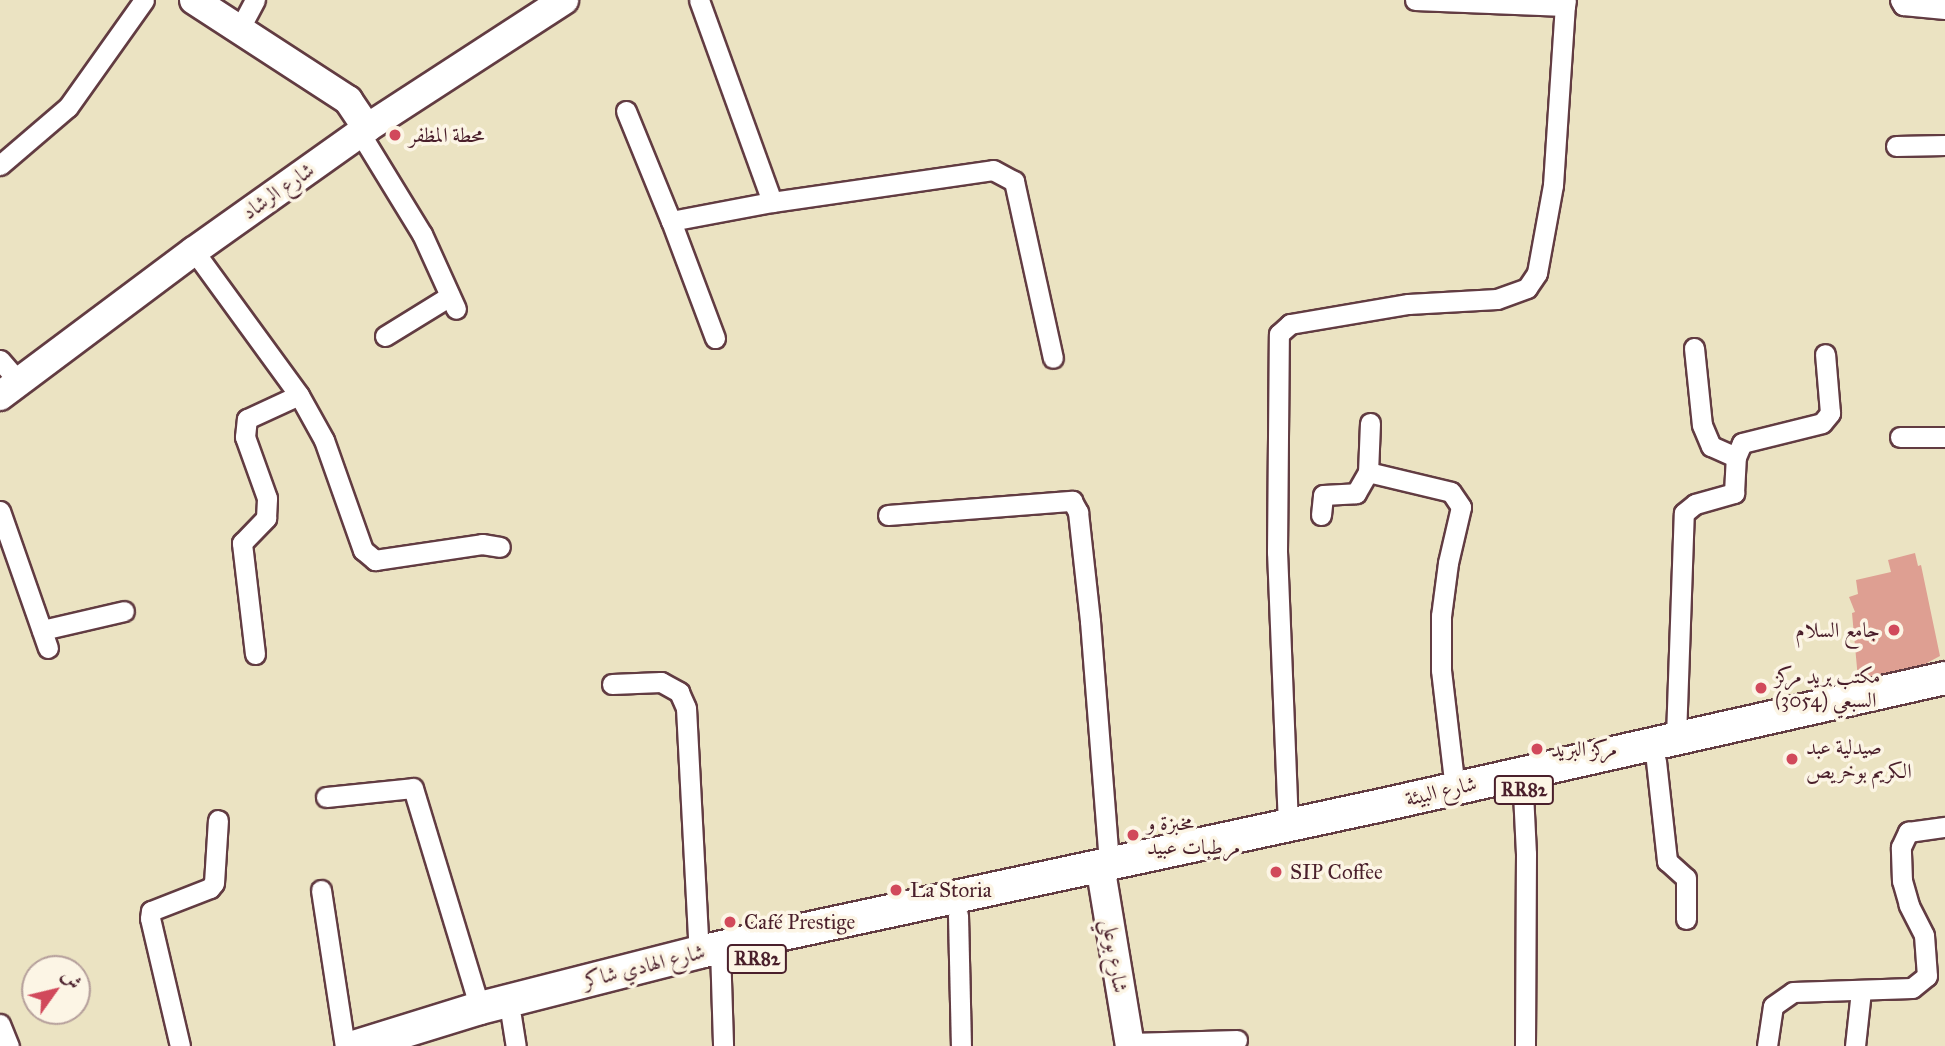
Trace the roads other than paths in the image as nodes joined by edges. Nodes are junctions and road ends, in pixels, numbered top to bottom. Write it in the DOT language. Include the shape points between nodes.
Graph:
graph roads {
  1 [pos="144,0"];
  2 [pos="194,0"];
  3 [pos="255,0"];
  4 [pos="565,0"];
  5 [pos="699,0"];
  6 [pos="1415,0"];
  7 [pos="1900,0"];
  8 [pos="1565,3"];
  9 [pos="1945,9"];
  10 [pos="239,30"];
  11 [pos="626,111"];
  12 [pos="364,130"];
  13 [pos="1945,145"];
  14 [pos="1896,146"];
  15 [pos="0,165"];
  16 [pos="772,202"];
  17 [pos="671,221"];
  18 [pos="194,251"];
  19 [pos="385,336"];
  20 [pos="715,338"];
  21 [pos="1694,348"];
  22 [pos="1825,354"];
  23 [pos="1053,358"];
  24 [pos="0,360"];
  25 [pos="9,389"];
  26 [pos="299,395"];
  27 [pos="1370,423"];
  28 [pos="1900,437"];
  29 [pos="1945,437"];
  30 [pos="1736,457"];
  31 [pos="1368,472"];
  32 [pos="0,511"];
  33 [pos="888,515"];
  34 [pos="1321,515"];
  35 [pos="500,547"];
  36 [pos="124,611"];
  37 [pos="255,654"];
  38 [pos="1945,678"];
  39 [pos="612,684"];
  40 [pos="1945,698"];
  41 [pos="1676,737"];
  42 [pos="1656,761"];
  43 [pos="1523,781"];
  44 [pos="1455,789"];
  45 [pos="326,797"];
  46 [pos="1378,814"];
  47 [pos="218,820"];
  48 [pos="1288,825"];
  49 [pos="1945,827"];
  50 [pos="1104,871"];
  51 [pos="321,890"];
  52 [pos="958,915"];
  53 [pos="1686,919"];
  54 [pos="713,955"];
  55 [pos="1861,991"];
  56 [pos="498,1023"];
  57 [pos="0,1024"];
  58 [pos="1237,1040"];
  59 [pos="1130,1045"];
  60 [pos="9,1046"];
  61 [pos="180,1046"];
  62 [pos="345,1046"];
  63 [pos="357,1046"];
  64 [pos="414,1046"];
  65 [pos="723,1046"];
  66 [pos="961,1046"];
  67 [pos="1525,1046"];
  68 [pos="1767,1046"];
  69 [pos="1855,1046"];
  1 -- 15 [label="street" via="68,107"];
  2 -- 10 [label="street"];
  3 -- 10 [label="street"];
  4 -- 12 [label="street, شارع الرشاد"];
  5 -- 16 [label="street"];
  6 -- 8 [label="street"];
  7 -- 9 [label="street" via="1903,5"];
  8 -- 48 [label="street" via="1553,185 1537,273 1527,288 1497,299 1408,304 1290,324 1279,334 1278,552"];
  10 -- 12 [label="street" via="348,100"];
  11 -- 17 [label="street"];
  12 -- 18 [label="street, شارع الرشاد"];
  12 -- 19 [label="street" via="422,234 453,303"];
  13 -- 14 [label="street"];
  16 -- 17 [label="street"];
  16 -- 23 [label="street" via="993,170 1014,181"];
  17 -- 20 [label="street"];
  18 -- 25 [label="street, شارع الرشاد"];
  18 -- 26 [label="street"];
  21 -- 30 [label="street" via="1702,425 1711,446"];
  22 -- 30 [label="street" via="1830,413 1822,423 1742,443"];
  24 -- 25 [label="street"];
  26 -- 35 [label="street" via="324,440 363,550 375,560 482,544"];
  26 -- 37 [label="street" via="247,419 245,438 267,498 266,518 242,543"];
  27 -- 31 [label="street"];
  28 -- 29 [label="street"];
  30 -- 41 [label="street" via="1734,493 1695,504 1684,513"];
  31 -- 34 [label="street" via="1356,492 1323,495"];
  31 -- 44 [label="street" via="1451,492 1461,507 1441,616 1441,670"];
  32 -- 36 [label="street" via="45,639"];
  33 -- 50 [label="street" via="1072,501 1078,512 1090,621"];
  38 -- 41 [label="main road, شارع البيئة / RR82"];
  39 -- 54 [label="street" via="661,682 679,692 686,708"];
  40 -- 42 [label="main road, شارع البيئة / RR82"];
  41 -- 43 [label="main road, شارع البيئة / RR82"];
  42 -- 43 [label="main road, شارع البيئة / RR82"];
  42 -- 53 [label="street" via="1667,861 1686,878"];
  43 -- 44 [label="main road, شارع البيئة / RR82"];
  43 -- 46 [label="main road, شارع البيئة / RR82"];
  43 -- 67 [label="street"];
  44 -- 46 [label="main road, شارع البيئة / RR82"];
  45 -- 56 [label="street" via="413,788"];
  46 -- 48 [label="main road, شارع البيئة / RR82"];
  46 -- 50 [label="main road, شارع البيئة / RR82"];
  47 -- 61 [label="street" via="215,883 156,907 150,918"];
  48 -- 50 [label="main road, شارع البيئة / RR82"];
  49 -- 55 [label="street" via="1908,832 1901,847 1902,881 1924,935 1927,976 1912,988"];
  50 -- 52 [label="main road, شارع الهادي شاكر / RR82"];
  50 -- 54 [label="main road, شارع الهادي شاكر / RR82"];
  50 -- 59 [label="street, شارع بوعلي"];
  51 -- 62 [label="street"];
  52 -- 54 [label="main road, شارع الهادي شاكر / RR82"];
  52 -- 66 [label="street"];
  54 -- 56 [label="main road, شارع الهادي شاكر / RR82"];
  54 -- 65 [label="street"];
  55 -- 68 [label="street" via="1784,995 1773,1006"];
  55 -- 69 [label="street"];
  56 -- 63 [label="main road, شارع الهادي شاكر / RR82"];
  56 -- 64 [label="main road, شارع الهادي شاكر / RR82"];
  57 -- 60 [label="street"];
  58 -- 59 [label="street"];
}
